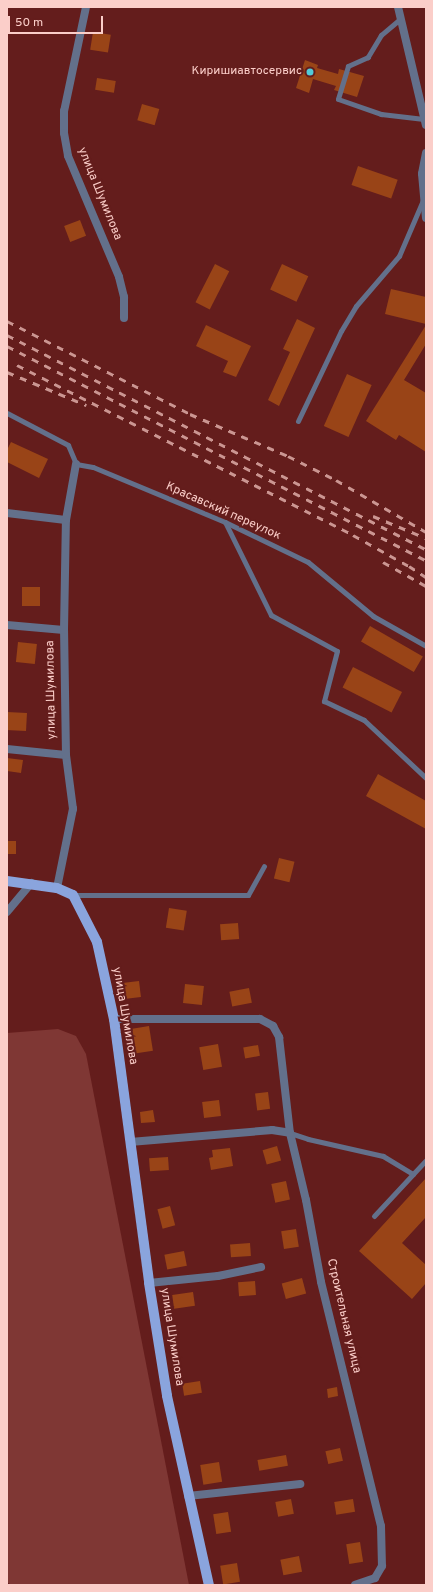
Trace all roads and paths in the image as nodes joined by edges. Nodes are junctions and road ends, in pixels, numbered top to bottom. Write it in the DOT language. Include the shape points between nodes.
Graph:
graph roads {
  1 [pos="86,7"];
  2 [pos="398,7"];
  3 [pos="400,19"];
  4 [pos="425,122"];
  5 [pos="426,153"];
  6 [pos="424,197"];
  7 [pos="426,218"];
  8 [pos="124,318"];
  9 [pos="7,413"];
  10 [pos="298,421"];
  11 [pos="76,464"];
  12 [pos="7,514"];
  13 [pos="66,520"];
  14 [pos="225,522"];
  15 [pos="7,625"];
  16 [pos="64,630"];
  17 [pos="426,646"];
  18 [pos="7,749"];
  19 [pos="66,755"];
  20 [pos="426,778"];
  21 [pos="264,866"];
  22 [pos="7,881"];
  23 [pos="31,883"];
  24 [pos="57,888"];
  25 [pos="73,895"];
  26 [pos="7,912"];
  27 [pos="114,1020"];
  28 [pos="290,1133"];
  29 [pos="130,1142"];
  30 [pos="426,1160"];
  31 [pos="413,1174"];
  32 [pos="374,1216"];
  33 [pos="261,1266"];
  34 [pos="149,1284"];
  35 [pos="300,1484"];
  36 [pos="188,1496"];
  37 [pos="209,1585"];
  38 [pos="355,1585"];
  1 -- 8 [label="street, улица Шумилова" via="64,110 64,133 68,156 119,277 124,297"];
  2 -- 3 [label="street"];
  3 -- 4 [label="street"];
  3 -- 4 [label="lane" via="381,35 368,57 348,66 338,99 381,114"];
  5 -- 6 [label="street" via="422,174"];
  6 -- 7 [label="street"];
  6 -- 10 [label="lane" via="399,256 356,306 341,331"];
  9 -- 11 [label="lane" via="68,445"];
  11 -- 13 [label="street, улица Шумилова"];
  11 -- 14 [label="lane, Красавский переулок" via="93,467"];
  12 -- 13 [label="street"];
  13 -- 16 [label="street, улица Шумилова"];
  14 -- 17 [label="lane, Красавский переулок" via="308,562 373,616"];
  14 -- 20 [label="lane" via="271,615 337,651 324,701 364,720"];
  15 -- 16 [label="street"];
  16 -- 19 [label="street, улица Шумилова"];
  18 -- 19 [label="street"];
  19 -- 24 [label="street, улица Шумилова" via="72,809"];
  21 -- 25 [label="lane" via="248,895"];
  22 -- 23 [label="main road"];
  23 -- 24 [label="main road"];
  23 -- 26 [label="street"];
  24 -- 25 [label="main road"];
  25 -- 27 [label="main road, улица Шумилова" via="97,942"];
  27 -- 28 [label="street, Строительная улица" via="260,1018 273,1026 278,1037"];
  27 -- 29 [label="main road, улица Шумилова"];
  28 -- 29 [label="street" via="272,1130"];
  28 -- 31 [label="lane" via="383,1156"];
  28 -- 38 [label="street, Строительная улица" via="306,1200 321,1282 381,1526 382,1566 375,1578"];
  29 -- 34 [label="main road, улица Шумилова"];
  30 -- 31 [label="lane"];
  31 -- 32 [label="lane"];
  33 -- 34 [label="street" via="218,1276"];
  34 -- 36 [label="main road, улица Шумилова"];
  35 -- 36 [label="street"];
  36 -- 37 [label="main road, улица Шумилова"];
}
